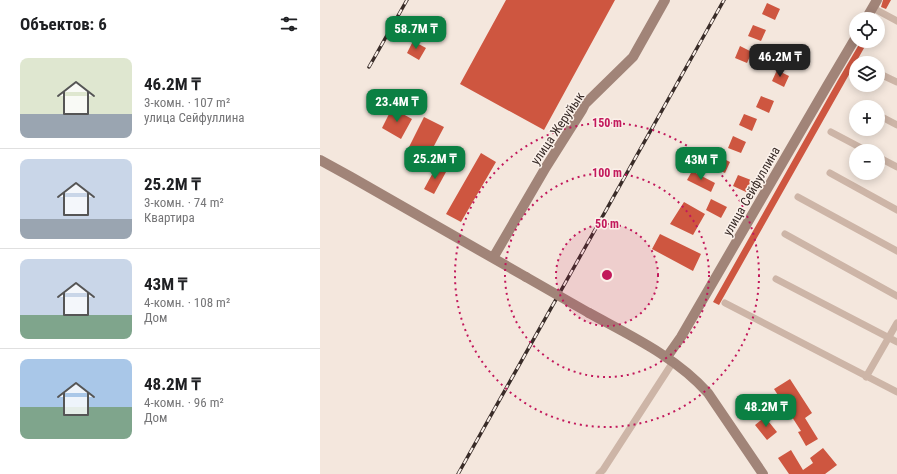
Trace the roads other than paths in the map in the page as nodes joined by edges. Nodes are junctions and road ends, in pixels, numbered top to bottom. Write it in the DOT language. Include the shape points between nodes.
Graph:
graph roads {
  1 [pos="665,0"];
  2 [pos="875,4"];
  3 [pos="897,22"];
  4 [pos="849,48"];
  5 [pos="885,76"];
  6 [pos="897,82"];
  7 [pos="885,119"];
  8 [pos="897,125"];
  9 [pos="831,132"];
  10 [pos="854,144"];
  11 [pos="320,160"];
  12 [pos="885,161"];
  13 [pos="897,167"];
  14 [pos="830,173"];
  15 [pos="798,198"];
  16 [pos="897,210"];
  17 [pos="785,234"];
  18 [pos="897,251"];
  19 [pos="493,258"];
  20 [pos="776,279"];
  21 [pos="897,296"];
  22 [pos="725,303"];
  23 [pos="897,323"];
  24 [pos="889,337"];
  25 [pos="897,342"];
  26 [pos="670,359"];
  27 [pos="866,377"];
  28 [pos="897,392"];
  29 [pos="599,474"];
  30 [pos="763,474"];
  1 -- 19 [label="street, улица Жеруйык" via="633,57 586,104"];
  2 -- 3 [label="street"];
  4 -- 26 [label="street, улица Сейфуллина"];
  5 -- 6 [label="street"];
  7 -- 8 [label="street"];
  9 -- 10 [label="street"];
  11 -- 19 [label="street"];
  12 -- 13 [label="street"];
  14 -- 16 [label="street"];
  15 -- 18 [label="street"];
  17 -- 21 [label="street"];
  19 -- 26 [label="street, bridge"];
  20 -- 24 [label="street"];
  22 -- 27 [label="street"];
  23 -- 24 [label="street"];
  24 -- 25 [label="street"];
  24 -- 27 [label="street"];
  26 -- 29 [label="street"];
  26 -- 30 [label="street" via="708,393"];
  27 -- 28 [label="street"];
}
